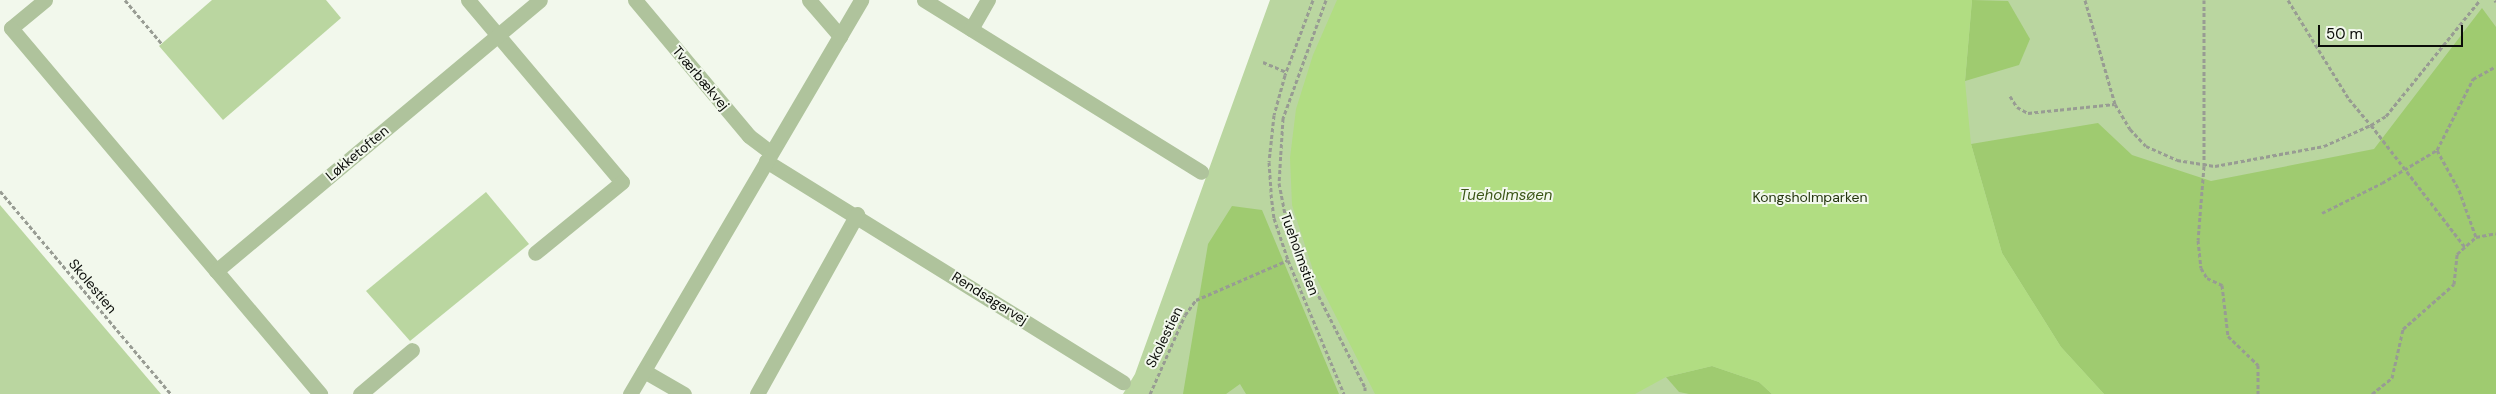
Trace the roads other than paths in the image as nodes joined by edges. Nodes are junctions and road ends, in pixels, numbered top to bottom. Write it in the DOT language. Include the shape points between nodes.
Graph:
graph roads {
  1 [pos="45,0"];
  2 [pos="468,0"];
  3 [pos="540,0"];
  4 [pos="635,0"];
  5 [pos="809,0"];
  6 [pos="861,0"];
  7 [pos="924,0"];
  8 [pos="988,0"];
  9 [pos="971,29"];
  10 [pos="498,35"];
  11 [pos="840,36"];
  12 [pos="768,157"];
  13 [pos="1202,172"];
  14 [pos="857,214"];
  15 [pos="535,253"];
  16 [pos="216,271"];
  17 [pos="412,350"];
  18 [pos="644,371"];
  19 [pos="1123,382"];
  20 [pos="320,394"];
  21 [pos="360,394"];
  22 [pos="630,394"];
  23 [pos="684,394"];
  24 [pos="757,394"];
  1 -- 16 [label="street" via="11,28"];
  2 -- 10 [label="street"];
  3 -- 10 [label="street, Løkketoften"];
  4 -- 12 [label="street, Tværbækvej"];
  5 -- 11 [label="street"];
  6 -- 11 [label="street"];
  7 -- 9 [label="street"];
  8 -- 9 [label="street"];
  9 -- 13 [label="street"];
  10 -- 15 [label="street" via="622,182"];
  10 -- 16 [label="street, Løkketoften"];
  11 -- 12 [label="street"];
  12 -- 14 [label="street, Rendsagervej"];
  12 -- 18 [label="street"];
  14 -- 19 [label="street, Rendsagervej"];
  14 -- 24 [label="street"];
  16 -- 20 [label="street"];
  17 -- 21 [label="street"];
  18 -- 22 [label="street"];
  18 -- 23 [label="street"];
}
